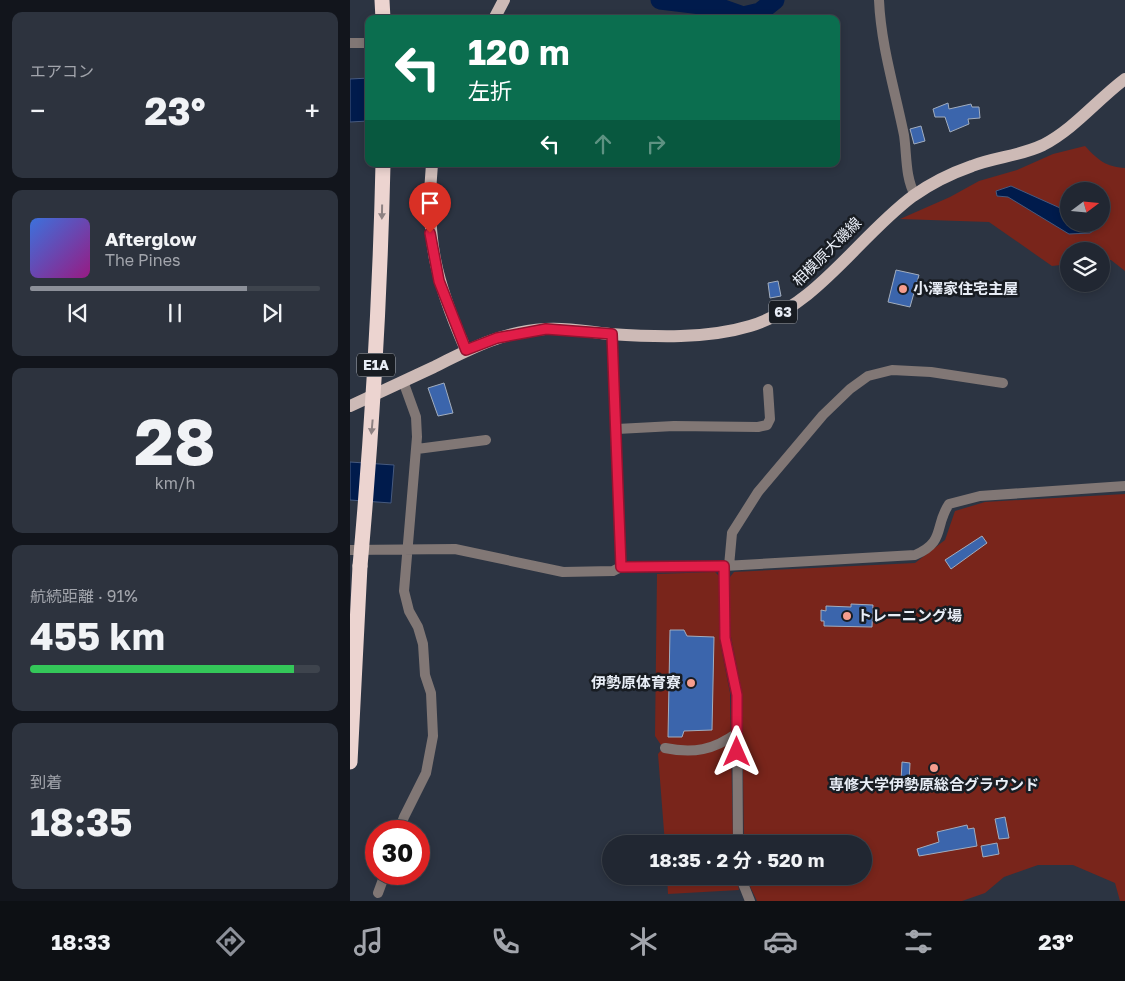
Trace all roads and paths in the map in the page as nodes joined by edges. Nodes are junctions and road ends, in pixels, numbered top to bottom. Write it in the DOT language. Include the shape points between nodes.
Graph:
graph roads {
  1 [pos="382,0"];
  2 [pos="504,0"];
  3 [pos="879,0"];
  4 [pos="382,15"];
  5 [pos="496,15"];
  6 [pos="350,43"];
  7 [pos="365,43"];
  8 [pos="1125,80"];
  9 [pos="383,167"];
  10 [pos="432,167"];
  11 [pos="915,195"];
  12 [pos="612,334"];
  13 [pos="466,350"];
  14 [pos="403,381"];
  15 [pos="1003,383"];
  16 [pos="768,389"];
  17 [pos="350,406"];
  18 [pos="617,429"];
  19 [pos="481,444"];
  20 [pos="416,448"];
  21 [pos="1125,486"];
  22 [pos="407,549"];
  23 [pos="350,550"];
  24 [pos="726,566"];
  25 [pos="621,567"];
  26 [pos="356,620"];
  27 [pos="350,648"];
  28 [pos="737,734"];
  29 [pos="665,748"];
  30 [pos="350,762"];
  31 [pos="403,820"];
  32 [pos="738,835"];
  33 [pos="381,885"];
  34 [pos="744,885"];
  35 [pos="378,893"];
  36 [pos="750,901"];
  1 -- 4 [label="highway"];
  2 -- 5 [label="main road"];
  3 -- 11 [label="street" via="910,186"];
  6 -- 7 [label="street"];
  8 -- 11 [label="main road, 相模原大磯線 / 63" via="1053,140 1022,153 972,166"];
  9 -- 26 [label="highway, E1A, one-way, bridge" via="373,410"];
  10 -- 13 [label="main road" via="429,200 432,248 439,281"];
  11 -- 12 [label="main road, 相模原大磯線 / 63" via="872,230 802,300 767,320 737,330 712,333"];
  12 -- 13 [label="main road, 相模原大磯線 / 63" via="546,329 497,338"];
  12 -- 18 [label="street"];
  13 -- 14 [label="main road, 相模原大磯線 / 63"];
  14 -- 17 [label="main road, 相模原大磯線 / 63"];
  14 -- 20 [label="street" via="416,417"];
  15 -- 24 [label="street" via="932,372 892,370 868,376 823,415 758,492 732,532"];
  16 -- 18 [label="street" via="770,418 767,424 758,427"];
  18 -- 25 [label="street"];
  19 -- 20 [label="street"];
  20 -- 22 [label="street"];
  21 -- 24 [label="street" via="980,496 949,504 942,514 938,538 915,556"];
  22 -- 23 [label="street"];
  22 -- 25 [label="street" via="455,549 563,572 613,571"];
  22 -- 31 [label="street" via="405,601 423,644 425,675 431,693 433,736 426,773"];
  24 -- 25 [label="street"];
  24 -- 28 [label="street" via="725,638 737,695"];
  26 -- 27 [label="highway"];
  26 -- 30 [label="highway"];
  28 -- 29 [label="street" via="716,746 696,751"];
  28 -- 32 [label="street"];
  33 -- 35 [label="street"];
  34 -- 36 [label="street"];
}
